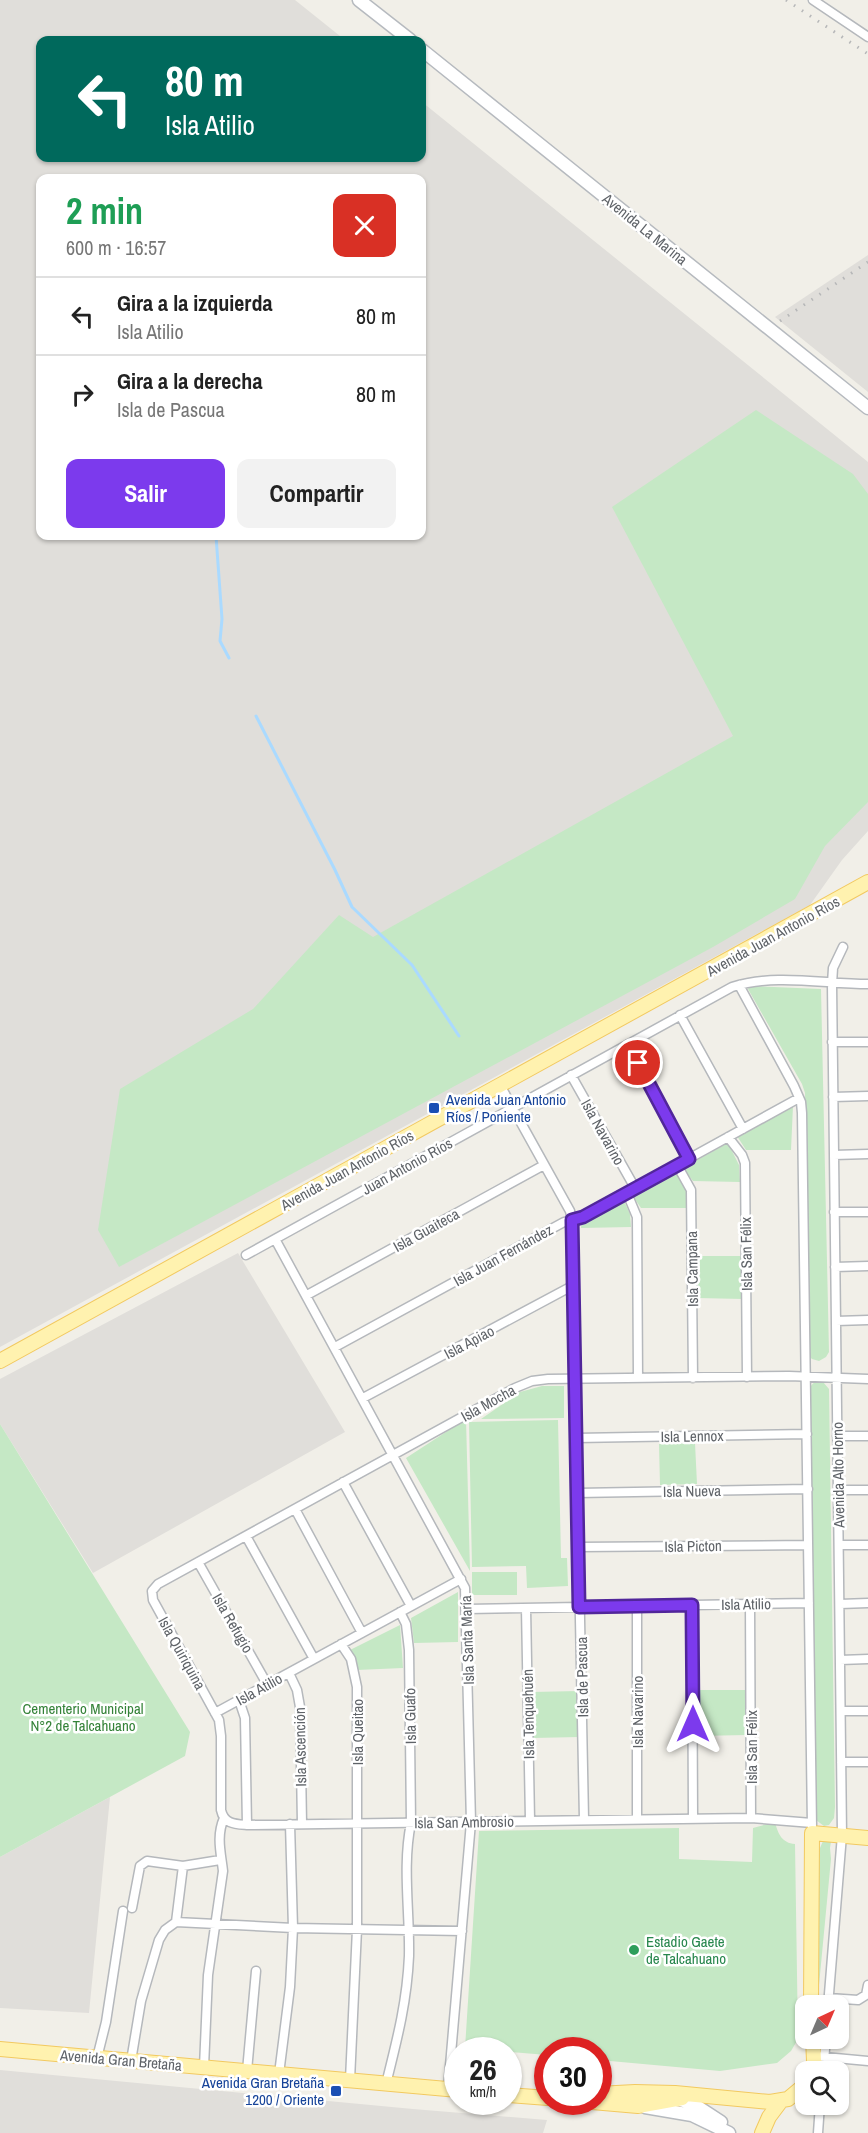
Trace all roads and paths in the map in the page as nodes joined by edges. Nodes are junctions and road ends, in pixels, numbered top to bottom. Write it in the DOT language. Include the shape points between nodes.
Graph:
graph roads {
  1 [pos="360,0"];
  2 [pos="813,0"];
  3 [pos="405,36"];
  4 [pos="868,37"];
  5 [pos="426,53"];
  6 [pos="868,408"];
  7 [pos="868,883"];
  8 [pos="843,947"];
  9 [pos="832,984"];
  10 [pos="868,984"];
  11 [pos="739,985"];
  12 [pos="680,1015"];
  13 [pos="832,1042"];
  14 [pos="868,1042"];
  15 [pos="628,1044"];
  16 [pos="571,1075"];
  17 [pos="500,1085"];
  18 [pos="868,1096"];
  19 [pos="833,1097"];
  20 [pos="799,1098"];
  21 [pos="513,1108"];
  22 [pos="743,1129"];
  23 [pos="728,1137"];
  24 [pos="868,1154"];
  25 [pos="834,1155"];
  26 [pos="689,1159"];
  27 [pos="544,1165"];
  28 [pos="676,1166"];
  29 [pos="631,1191"];
  30 [pos="834,1212"];
  31 [pos="868,1212"];
  32 [pos="572,1220"];
  33 [pos="276,1239"];
  34 [pos="246,1255"];
  35 [pos="868,1266"];
  36 [pos="835,1267"];
  37 [pos="574,1285"];
  38 [pos="307,1295"];
  39 [pos="868,1320"];
  40 [pos="836,1321"];
  41 [pos="335,1347"];
  42 [pos="0,1361"];
  43 [pos="747,1377"];
  44 [pos="806,1377"];
  45 [pos="575,1378"];
  46 [pos="638,1378"];
  47 [pos="693,1378"];
  48 [pos="837,1378"];
  49 [pos="868,1379"];
  50 [pos="363,1398"];
  51 [pos="807,1434"];
  52 [pos="837,1436"];
  53 [pos="868,1436"];
  54 [pos="576,1437"];
  55 [pos="394,1455"];
  56 [pos="343,1482"];
  57 [pos="808,1489"];
  58 [pos="838,1490"];
  59 [pos="868,1490"];
  60 [pos="577,1493"];
  61 [pos="295,1509"];
  62 [pos="246,1536"];
  63 [pos="808,1545"];
  64 [pos="839,1545"];
  65 [pos="868,1545"];
  66 [pos="578,1547"];
  67 [pos="198,1562"];
  68 [pos="461,1578"];
  69 [pos="152,1591"];
  70 [pos="809,1603"];
  71 [pos="868,1603"];
  72 [pos="750,1604"];
  73 [pos="840,1604"];
  74 [pos="692,1605"];
  75 [pos="411,1606"];
  76 [pos="637,1606"];
  77 [pos="579,1607"];
  78 [pos="526,1608"];
  79 [pos="467,1609"];
  80 [pos="400,1612"];
  81 [pos="362,1633"];
  82 [pos="342,1644"];
  83 [pos="314,1659"];
  84 [pos="868,1659"];
  85 [pos="840,1660"];
  86 [pos="288,1673"];
  87 [pos="267,1684"];
  88 [pos="239,1700"];
  89 [pos="841,1711"];
  90 [pos="868,1711"];
  91 [pos="215,1713"];
  92 [pos="841,1762"];
  93 [pos="868,1762"];
  94 [pos="224,1818"];
  95 [pos="637,1818"];
  96 [pos="693,1818"];
  97 [pos="751,1818"];
  98 [pos="584,1819"];
  99 [pos="530,1820"];
  100 [pos="411,1822"];
  101 [pos="471,1822"];
  102 [pos="357,1823"];
  103 [pos="290,1824"];
  104 [pos="302,1824"];
  105 [pos="247,1825"];
  106 [pos="812,1828"];
  107 [pos="842,1835"];
  108 [pos="868,1838"];
  109 [pos="220,1860"];
  110 [pos="183,1866"];
  111 [pos="176,1922"];
  112 [pos="216,1925"];
  113 [pos="293,1928"];
  114 [pos="357,1929"];
  115 [pos="409,1930"];
  116 [pos="462,1931"];
  117 [pos="256,1971"];
  118 [pos="868,1985"];
  119 [pos="811,1995"];
  120 [pos="830,1995"];
  121 [pos="849,2001"];
  122 [pos="456,2037"];
  123 [pos="0,2049"];
  124 [pos="817,2049"];
  125 [pos="822,2049"];
  126 [pos="819,2056"];
  127 [pos="97,2058"];
  128 [pos="131,2061"];
  129 [pos="817,2061"];
  130 [pos="820,2061"];
  131 [pos="868,2061"];
  132 [pos="204,2067"];
  133 [pos="247,2071"];
  134 [pos="279,2074"];
  135 [pos="350,2080"];
  136 [pos="386,2084"];
  137 [pos="444,2089"];
  138 [pos="651,2092"];
  139 [pos="612,2093"];
  140 [pos="795,2095"];
  141 [pos="699,2096"];
  142 [pos="679,2099"];
  143 [pos="781,2101"];
  144 [pos="612,2104"];
  145 [pos="638,2106"];
  146 [pos="819,2115"];
  147 [pos="731,2133"];
  148 [pos="762,2133"];
  149 [pos="818,2133"];
  1 -- 3 [label="main road"];
  2 -- 4 [label="street"];
  5 -- 6 [label="main road, Avenida La Marina"];
  7 -- 17 [label="main road, Avenida Juan Antonio Ríos"];
  8 -- 9 [label="street, Avenida Alto Horno" via="832,969"];
  9 -- 10 [label="street, Juan Antonio Ríos"];
  9 -- 11 [label="street, Juan Antonio Ríos" via="771,981"];
  9 -- 13 [label="street, Avenida Alto Horno"];
  11 -- 12 [label="street, Juan Antonio Ríos"];
  11 -- 20 [label="street, Avenida Alto Horno"];
  12 -- 15 [label="street, Juan Antonio Ríos"];
  12 -- 22 [label="street"];
  13 -- 14 [label="street"];
  13 -- 19 [label="street, Avenida Alto Horno"];
  15 -- 16 [label="street, Juan Antonio Ríos"];
  15 -- 26 [label="street"];
  16 -- 21 [label="street, Juan Antonio Ríos"];
  16 -- 29 [label="street, Isla Navarino"];
  17 -- 21 [label="street, Isla de Pascua"];
  17 -- 42 [label="main road, Avenida Juan Antonio Ríos"];
  18 -- 19 [label="street"];
  19 -- 25 [label="street, Avenida Alto Horno"];
  20 -- 22 [label="street, Isla Juan Fernández"];
  20 -- 44 [label="street, Avenida Alto Horno" via="803,1129"];
  21 -- 27 [label="street, Isla de Pascua"];
  21 -- 33 [label="street, Juan Antonio Ríos"];
  22 -- 23 [label="street, Isla Juan Fernández"];
  23 -- 26 [label="street, Isla Juan Fernández"];
  23 -- 43 [label="street, Isla San Félix" via="745,1163"];
  24 -- 25 [label="street"];
  25 -- 30 [label="street, Avenida Alto Horno"];
  26 -- 28 [label="street, Isla Juan Fernández"];
  27 -- 32 [label="street, Isla de Pascua"];
  27 -- 38 [label="street, Isla Guaiteca"];
  28 -- 29 [label="street, Isla Juan Fernández"];
  28 -- 47 [label="street, Isla Campana" via="691,1190"];
  29 -- 32 [label="street, Isla Juan Fernández"];
  29 -- 46 [label="street, Isla Navarino" via="637,1216"];
  30 -- 31 [label="street"];
  30 -- 36 [label="street, Avenida Alto Horno"];
  32 -- 37 [label="street, Isla de Pascua"];
  32 -- 41 [label="street, Isla Juan Fernández"];
  33 -- 34 [label="street, Juan Antonio Ríos"];
  33 -- 38 [label="street, Isla Santa María"];
  35 -- 36 [label="street"];
  36 -- 40 [label="street, Avenida Alto Horno"];
  37 -- 45 [label="street, Isla de Pascua"];
  37 -- 50 [label="street, Isla Apiao"];
  38 -- 41 [label="street, Isla Santa María"];
  39 -- 40 [label="street"];
  40 -- 48 [label="street, Avenida Alto Horno"];
  41 -- 50 [label="street, Isla Santa María"];
  43 -- 44 [label="street, Isla Mocha"];
  43 -- 47 [label="street, Isla Mocha"];
  44 -- 48 [label="street, Isla Mocha"];
  44 -- 51 [label="street, Avenida Alto Horno"];
  45 -- 46 [label="street, Isla Mocha"];
  45 -- 54 [label="street, Isla de Pascua"];
  45 -- 55 [label="street, Isla Mocha" via="540,1379 524,1384"];
  46 -- 47 [label="street, Isla Mocha"];
  48 -- 49 [label="street, Isla Mocha"];
  48 -- 52 [label="street, Avenida Alto Horno"];
  50 -- 55 [label="street, Isla Santa María"];
  51 -- 54 [label="street, Isla Lennox"];
  51 -- 57 [label="street, Avenida Alto Horno"];
  52 -- 53 [label="street"];
  52 -- 58 [label="street, Avenida Alto Horno"];
  54 -- 60 [label="street, Isla de Pascua"];
  55 -- 56 [label="street, Isla Mocha"];
  55 -- 68 [label="street, Isla Santa María"];
  56 -- 61 [label="street, Isla Mocha"];
  56 -- 75 [label="street"];
  57 -- 60 [label="street, Isla Nueva"];
  57 -- 63 [label="street, Avenida Alto Horno"];
  58 -- 59 [label="street"];
  58 -- 64 [label="street, Avenida Alto Horno"];
  60 -- 66 [label="street, Isla de Pascua"];
  61 -- 62 [label="street, Isla Mocha"];
  61 -- 81 [label="street"];
  62 -- 67 [label="street, Isla Mocha"];
  62 -- 83 [label="street"];
  63 -- 66 [label="street, Isla Picton"];
  63 -- 70 [label="street, Avenida Alto Horno"];
  64 -- 65 [label="street"];
  64 -- 73 [label="street, Avenida Alto Horno"];
  66 -- 77 [label="street, Isla de Pascua"];
  67 -- 69 [label="street, Isla Mocha"];
  67 -- 87 [label="street, Isla Refugio"];
  68 -- 75 [label="street, Isla Atilio"];
  68 -- 79 [label="street, Isla Santa María"];
  69 -- 91 [label="street, Isla Quiriquina" via="153,1600"];
  70 -- 72 [label="street, Isla Atilio"];
  70 -- 106 [label="street, Avenida Alto Horno"];
  71 -- 73 [label="street"];
  72 -- 74 [label="street, Isla Atilio"];
  72 -- 97 [label="street, Isla San Félix"];
  73 -- 85 [label="street, Avenida Alto Horno"];
  74 -- 76 [label="street, Isla Atilio"];
  74 -- 96 [label="street"];
  75 -- 80 [label="street, Isla Atilio"];
  76 -- 77 [label="street, Isla Atilio"];
  76 -- 95 [label="street, Isla Navarino"];
  77 -- 78 [label="street, Isla Atilio"];
  77 -- 98 [label="street, Isla de Pascua"];
  78 -- 79 [label="street, Isla Atilio"];
  78 -- 99 [label="street, Isla Tenquehuén"];
  79 -- 101 [label="street, Isla Santa María"];
  80 -- 81 [label="street, Isla Atilio"];
  80 -- 100 [label="street, Isla Guafo" via="406,1624 409,1650"];
  81 -- 82 [label="street, Isla Atilio"];
  82 -- 83 [label="street, Isla Atilio"];
  82 -- 102 [label="street, Isla Queitao" via="351,1659 357,1687"];
  83 -- 86 [label="street, Isla Atilio"];
  84 -- 85 [label="street"];
  85 -- 89 [label="street, Avenida Alto Horno"];
  86 -- 87 [label="street, Isla Atilio"];
  86 -- 104 [label="street, Isla Ascención" via="300,1707"];
  87 -- 88 [label="street, Isla Atilio"];
  88 -- 91 [label="street, Isla Atilio"];
  88 -- 105 [label="street" via="245,1718"];
  89 -- 90 [label="street"];
  89 -- 92 [label="street, Avenida Alto Horno"];
  91 -- 94 [label="street" via="220,1725"];
  92 -- 93 [label="street"];
  92 -- 107 [label="street, Avenida Alto Horno"];
  94 -- 105 [label="street, Isla San Ambrosio"];
  94 -- 109 [label="street"];
  95 -- 96 [label="street, Isla San Ambrosio"];
  95 -- 98 [label="street, Isla San Ambrosio"];
  96 -- 97 [label="street, Isla San Ambrosio"];
  97 -- 106 [label="street, Isla San Ambrosio"];
  98 -- 99 [label="street, Isla San Ambrosio"];
  99 -- 101 [label="street, Isla San Ambrosio"];
  100 -- 101 [label="street, Isla San Ambrosio"];
  100 -- 102 [label="street, Isla San Ambrosio"];
  100 -- 115 [label="street, Isla Guafo" via="407,1869"];
  101 -- 116 [label="street, Isla Santa María"];
  102 -- 104 [label="street, Isla San Ambrosio"];
  102 -- 114 [label="street, Isla Queitao"];
  103 -- 104 [label="street, Isla San Ambrosio"];
  103 -- 105 [label="street, Isla San Ambrosio"];
  103 -- 113 [label="street"];
  106 -- 107 [label="main road"];
  106 -- 119 [label="main road, Avenida Alto Horno"];
  107 -- 108 [label="main road"];
  107 -- 120 [label="street, Avenida Alto Horno"];
  109 -- 110 [label="street"];
  109 -- 112 [label="street" via="223,1871"];
  110 -- 111 [label="street"];
  110 -- 127 [label="street" via="147,1861 141,1864"];
  111 -- 112 [label="street"];
  111 -- 128 [label="street" via="159,1940 141,2001"];
  112 -- 113 [label="street"];
  112 -- 132 [label="street" via="208,1976"];
  113 -- 114 [label="street"];
  113 -- 134 [label="street"];
  114 -- 115 [label="street"];
  114 -- 135 [label="street, Isla Queitao"];
  115 -- 116 [label="street"];
  115 -- 136 [label="street, Isla Guafo" via="406,1998"];
  116 -- 122 [label="street, Isla Santa María"];
  117 -- 133 [label="street"];
  118 -- 121 [label="street" via="866,1995"];
  123 -- 127 [label="main road, Avenida Gran Bretaña"];
  124 -- 126 [label="main road"];
  125 -- 126 [label="street"];
  126 -- 129 [label="main road"];
  126 -- 130 [label="street"];
  126 -- 131 [label="street"];
  127 -- 128 [label="main road, Avenida Gran Bretaña"];
  128 -- 132 [label="main road, Avenida Gran Bretaña"];
  132 -- 133 [label="main road, Avenida Gran Bretaña"];
  133 -- 134 [label="main road, Avenida Gran Bretaña"];
  134 -- 135 [label="main road, Avenida Gran Bretaña"];
  135 -- 136 [label="main road, Avenida Gran Bretaña"];
  136 -- 137 [label="main road, Avenida Gran Bretaña"];
  138 -- 139 [label="main road"];
  138 -- 141 [label="main road"];
  138 -- 142 [label="main road"];
  140 -- 143 [label="main road"];
  141 -- 142 [label="main road"];
  141 -- 143 [label="main road"];
  142 -- 145 [label="main road"];
  142 -- 147 [label="main road" via="707,2112"];
  143 -- 148 [label="main road"];
  144 -- 145 [label="main road"];
  145 -- 147 [label="main road" via="692,2115"];
  146 -- 149 [label="street"];
}
